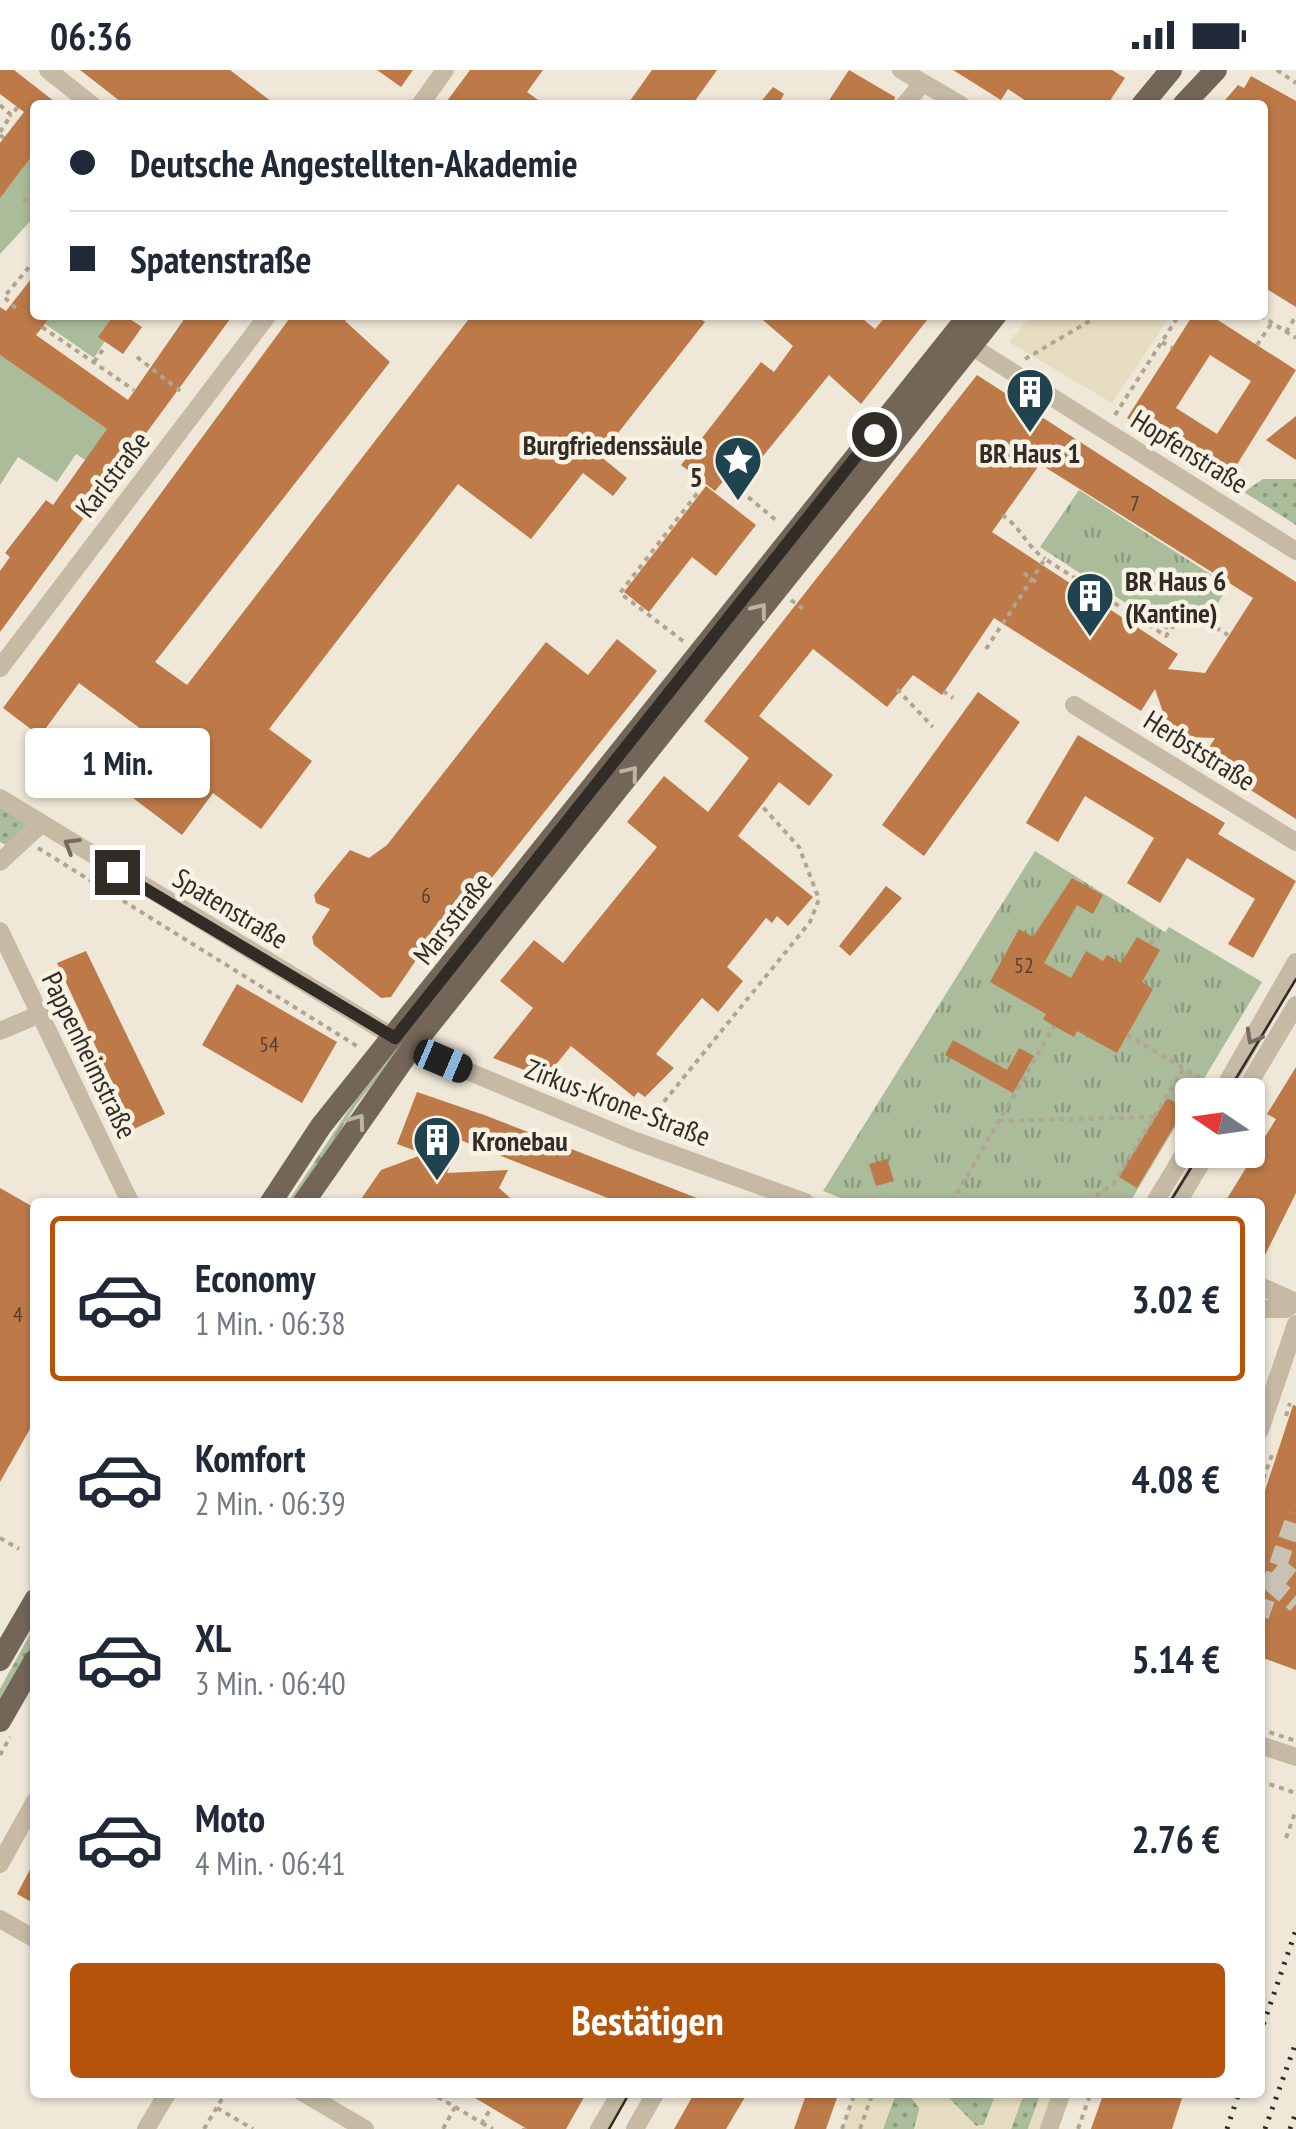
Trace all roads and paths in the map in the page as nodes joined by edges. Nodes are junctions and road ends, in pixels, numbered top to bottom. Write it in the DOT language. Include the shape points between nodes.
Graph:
graph roads {
  1 [pos="48,70"];
  2 [pos="445,70"];
  3 [pos="901,70"];
  4 [pos="1171,70"];
  5 [pos="1216,70"];
  6 [pos="1276,70"];
  7 [pos="922,82"];
  8 [pos="1296,82"];
  9 [pos="86,100"];
  10 [pos="424,100"];
  11 [pos="908,100"];
  12 [pos="953,100"];
  13 [pos="1146,100"];
  14 [pos="1188,100"];
  15 [pos="1,107"];
  16 [pos="18,107"];
  17 [pos="12,114"];
  18 [pos="1,135"];
  19 [pos="30,266"];
  20 [pos="16,308"];
  21 [pos="1296,316"];
  22 [pos="264,320"];
  23 [pos="968,320"];
  24 [pos="989,320"];
  25 [pos="1091,320"];
  26 [pos="1176,320"];
  27 [pos="1268,320"];
  28 [pos="1272,323"];
  29 [pos="42,326"];
  30 [pos="1286,332"];
  31 [pos="1296,338"];
  32 [pos="962,340"];
  33 [pos="1162,342"];
  34 [pos="1257,345"];
  35 [pos="104,348"];
  36 [pos="1172,348"];
  37 [pos="137,357"];
  38 [pos="1025,359"];
  39 [pos="94,362"];
  40 [pos="134,390"];
  41 [pos="200,406"];
  42 [pos="1110,422"];
  43 [pos="739,472"];
  44 [pos="725,478"];
  45 [pos="700,479"];
  46 [pos="738,489"];
  47 [pos="1002,515"];
  48 [pos="781,524"];
  49 [pos="1296,551"];
  50 [pos="1045,559"];
  51 [pos="1024,573"];
  52 [pos="1069,574"];
  53 [pos="1064,582"];
  54 [pos="1038,584"];
  55 [pos="791,600"];
  56 [pos="807,612"];
  57 [pos="1228,635"];
  58 [pos="986,649"];
  59 [pos="698,654"];
  60 [pos="0,668"];
  61 [pos="692,680"];
  62 [pos="897,689"];
  63 [pos="943,691"];
  64 [pos="952,698"];
  65 [pos="1074,704"];
  66 [pos="933,727"];
  67 [pos="0,798"];
  68 [pos="761,805"];
  69 [pos="40,825"];
  70 [pos="1296,842"];
  71 [pos="36,848"];
  72 [pos="0,862"];
  73 [pos="0,931"];
  74 [pos="1296,962"];
  75 [pos="1296,1006"];
  76 [pos="40,1014"];
  77 [pos="1054,1026"];
  78 [pos="0,1031"];
  79 [pos="1127,1035"];
  80 [pos="405,1040"];
  81 [pos="362,1048"];
  82 [pos="1184,1068"];
  83 [pos="1199,1078"];
  84 [pos="1224,1078"];
  85 [pos="1252,1078"];
  86 [pos="1154,1116"];
  87 [pos="999,1122"];
  88 [pos="633,1140"];
  89 [pos="1176,1168"];
  90 [pos="1198,1168"];
  91 [pos="763,1195"];
  92 [pos="128,1198"];
  93 [pos="274,1198"];
  94 [pos="306,1198"];
  95 [pos="954,1198"];
  96 [pos="1094,1198"];
  97 [pos="1157,1198"];
  98 [pos="1180,1198"];
  99 [pos="1265,1288"];
  100 [pos="1293,1301"];
  101 [pos="1265,1309"];
  102 [pos="1296,1324"];
  103 [pos="1290,1403"];
  104 [pos="1265,1415"];
  105 [pos="1286,1416"];
  106 [pos="1272,1455"];
  107 [pos="1265,1474"];
  108 [pos="0,1538"];
  109 [pos="19,1549"];
  110 [pos="30,1609"];
  111 [pos="0,1660"];
  112 [pos="30,1669"];
  113 [pos="0,1721"];
  114 [pos="1265,1730"];
  115 [pos="1296,1741"];
  116 [pos="1265,1747"];
  117 [pos="1296,1757"];
  118 [pos="1265,1783"];
  119 [pos="1296,1793"];
  120 [pos="30,1810"];
  121 [pos="1296,1810"];
  122 [pos="1286,1838"];
  123 [pos="0,1864"];
  124 [pos="0,1919"];
  125 [pos="30,1935"];
  126 [pos="164,2098"];
  127 [pos="223,2098"];
  128 [pos="316,2098"];
  129 [pos="439,2098"];
  130 [pos="617,2098"];
  131 [pos="653,2098"];
  132 [pos="853,2098"];
  133 [pos="871,2098"];
  134 [pos="1060,2098"];
  135 [pos="1089,2098"];
  136 [pos="217,2108"];
  137 [pos="455,2108"];
  138 [pos="491,2108"];
  139 [pos="334,2110"];
  140 [pos="482,2123"];
  141 [pos="146,2129"];
  142 [pos="204,2129"];
  143 [pos="253,2129"];
  144 [pos="323,2129"];
  145 [pos="365,2129"];
  146 [pos="443,2129"];
  147 [pos="493,2129"];
  148 [pos="599,2129"];
  149 [pos="636,2129"];
  150 [pos="842,2129"];
  151 [pos="860,2129"];
  152 [pos="1049,2129"];
  153 [pos="1078,2129"];
  1 -- 9 [label="street"];
  2 -- 10 [label="street"];
  3 -- 7 [label="street"];
  4 -- 13 [label="main road"];
  5 -- 14 [label="main road"];
  6 -- 8 [label="path"];
  7 -- 11 [label="street"];
  7 -- 12 [label="street"];
  15 -- 17 [label="path"];
  16 -- 17 [label="path"];
  17 -- 18 [label="path"];
  19 -- 20 [label="path" via="4,296"];
  21 -- 30 [label="path"];
  22 -- 41 [label="street, Karlstraße"];
  23 -- 32 [label="main road, Marsstraße"];
  24 -- 32 [label="main road, Marsstraße"];
  25 -- 38 [label="path"];
  26 -- 33 [label="path"];
  27 -- 28 [label="path"];
  28 -- 30 [label="path"];
  28 -- 34 [label="path"];
  29 -- 39 [label="path"];
  30 -- 31 [label="path"];
  32 -- 42 [label="street, Hopfenstraße"];
  32 -- 59 [label="main road, Marsstraße"];
  61 -- 32 [label="main road, Marsstraße, one-way"];
  33 -- 36 [label="path"];
  33 -- 42 [label="path"];
  35 -- 39 [label="path"];
  37 -- 41 [label="path"];
  39 -- 40 [label="path"];
  41 -- 60 [label="street, Karlstraße"];
  42 -- 49 [label="street, Hopfenstraße"];
  43 -- 46 [label="path"];
  44 -- 46 [label="path"];
  45 -- 59 [label="path" via="699,491 620,593"];
  46 -- 48 [label="path"];
  47 -- 50 [label="path"];
  50 -- 52 [label="path"];
  50 -- 58 [label="path"];
  51 -- 54 [label="path, bridge"];
  52 -- 53 [label="path"];
  52 -- 57 [label="path" via="1166,636 1184,609"];
  55 -- 56 [label="path"];
  59 -- 61 [label="main road, Marsstraße"];
  61 -- 80 [label="main road, Marsstraße"];
  62 -- 66 [label="path"];
  63 -- 64 [label="path"];
  65 -- 70 [label="street, Herbststraße"];
  67 -- 69 [label="street, Spatenstraße"];
  68 -- 88 [label="path" via="799,847 819,899 810,922"];
  69 -- 72 [label="street"];
  80 -- 69 [label="street, Spatenstraße, one-way"];
  71 -- 81 [label="path"];
  73 -- 76 [label="street, Pappenheimstraße"];
  74 -- 84 [label="street, one-way"];
  75 -- 85 [label="street"];
  76 -- 78 [label="street"];
  76 -- 92 [label="street, Pappenheimstraße"];
  77 -- 87 [label="path"];
  79 -- 82 [label="path"];
  80 -- 88 [label="street, Zirkus-Krone-Straße"];
  80 -- 93 [label="main road, Marsstraße" via="321,1126"];
  94 -- 80 [label="main road, Marsstraße, one-way"];
  82 -- 83 [label="path"];
  82 -- 86 [label="path"];
  86 -- 87 [label="path"];
  86 -- 96 [label="path" via="1113,1184"];
  87 -- 95 [label="path"];
  88 -- 91 [label="street, Zirkus-Krone-Straße"];
  89 -- 97 [label="street"];
  90 -- 98 [label="street"];
  99 -- 100 [label="street"];
  100 -- 101 [label="street" via="1286,1309"];
  102 -- 104 [label="street"];
  103 -- 105 [label="path"];
  106 -- 107 [label="path"];
  108 -- 109 [label="path"];
  110 -- 111 [label="main road"];
  112 -- 113 [label="main road"];
  114 -- 115 [label="path, bridge"];
  116 -- 117 [label="street"];
  118 -- 119 [label="path"];
  120 -- 123 [label="street"];
  121 -- 122 [label="path"];
  124 -- 125 [label="street"];
  126 -- 141 [label="street"];
  127 -- 136 [label="path"];
  128 -- 139 [label="street"];
  129 -- 137 [label="path"];
  130 -- 148 [label="street"];
  131 -- 149 [label="street"];
  132 -- 150 [label="path"];
  133 -- 151 [label="path"];
  134 -- 152 [label="street"];
  135 -- 153 [label="path"];
  136 -- 142 [label="path"];
  136 -- 143 [label="path"];
  137 -- 140 [label="path"];
  137 -- 146 [label="path"];
  138 -- 140 [label="path"];
  139 -- 144 [label="street"];
  139 -- 145 [label="street"];
  140 -- 147 [label="path"];
}
